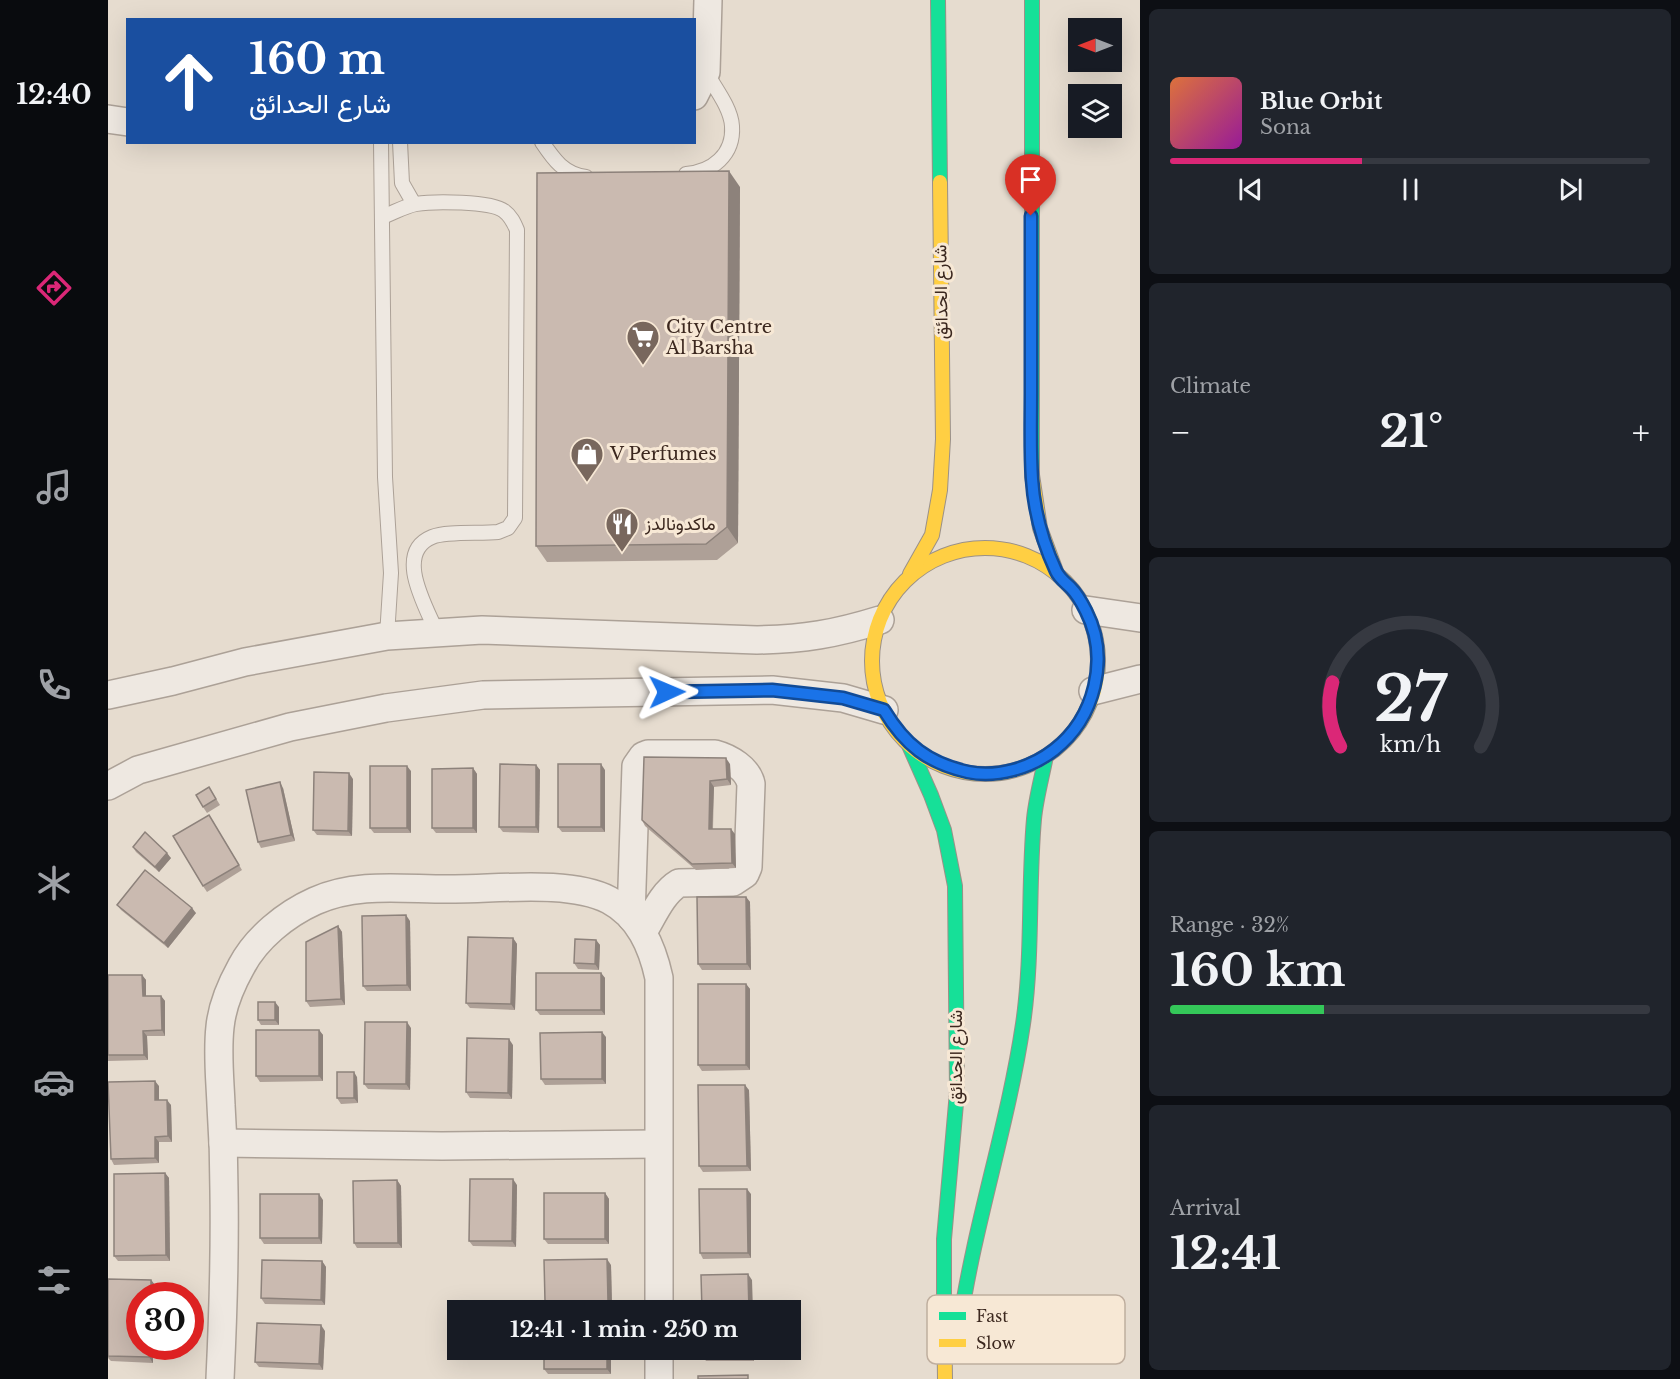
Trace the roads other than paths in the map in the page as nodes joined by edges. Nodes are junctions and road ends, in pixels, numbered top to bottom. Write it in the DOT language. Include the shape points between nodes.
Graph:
graph roads {
  1 [pos="708,0"];
  2 [pos="938,0"];
  3 [pos="1032,0"];
  4 [pos="706,72"];
  5 [pos="696,92"];
  6 [pos="108,119"];
  7 [pos="126,122"];
  8 [pos="381,144"];
  9 [pos="400,144"];
  10 [pos="543,144"];
  11 [pos="670,175"];
  12 [pos="600,177"];
  13 [pos="414,204"];
  14 [pos="382,217"];
  15 [pos="1057,574"];
  16 [pos="908,577"];
  17 [pos="1086,610"];
  18 [pos="1140,618"];
  19 [pos="880,620"];
  20 [pos="437,633"];
  21 [pos="387,636"];
  22 [pos="1140,679"];
  23 [pos="1094,692"];
  24 [pos="108,695"];
  25 [pos="884,710"];
  26 [pos="908,743"];
  27 [pos="1046,756"];
  28 [pos="108,786"];
  29 [pos="637,924"];
  30 [pos="223,1143"];
  31 [pos="658,1144"];
  32 [pos="944,1295"];
  33 [pos="964,1295"];
  34 [pos="659,1300"];
  35 [pos="659,1360"];
  36 [pos="945,1364"];
  37 [pos="220,1379"];
  38 [pos="659,1379"];
  39 [pos="945,1379"];
  1 -- 4 [label="street"];
  2 -- 16 [label="street, شارع الحدائق" via="940,480 932,535"];
  3 -- 15 [label="street" via="1032,481 1040,528"];
  4 -- 5 [label="street"];
  4 -- 11 [label="lane" via="727,110 732,125 731,141 713,167 698,173"];
  6 -- 7 [label="street"];
  8 -- 14 [label="lane"];
  9 -- 13 [label="lane" via="402,183"];
  10 -- 12 [label="lane" via="567,172"];
  13 -- 14 [label="lane"];
  13 -- 20 [label="lane" via="493,206 512,219 518,236 515,518 508,528 498,532 432,537 418,548 412,564 415,580"];
  14 -- 21 [label="lane" via="385,477 391,573"];
  15 -- 16 [label="street" via="1034,558 980,547 952,552"];
  15 -- 17 [label="street"];
  16 -- 19 [label="street"];
  17 -- 18 [label="street"];
  17 -- 23 [label="street" via="1097,650"];
  19 -- 20 [label="street" via="799,639 482,630"];
  19 -- 25 [label="street" via="873,671"];
  20 -- 21 [label="street"];
  21 -- 24 [label="street" via="245,662"];
  22 -- 23 [label="street"];
  23 -- 27 [label="street" via="1072,732"];
  25 -- 26 [label="street"];
  25 -- 28 [label="street" via="843,698 772,690 483,695 386,708 290,727 138,770"];
  26 -- 27 [label="street" via="948,768 973,773 999,773"];
  26 -- 32 [label="street, شارع الحدائق" via="947,835 955,886 957,1092 944,1239"];
  27 -- 33 [label="street" via="1034,817 1023,1022"];
  29 -- 29 [label="street" via="679,883 733,882 745,874 751,784 747,772 715,754 648,754 639,760"];
  29 -- 30 [label="street" via="610,901 586,891 560,888 379,887 346,891 315,901 286,917 262,938 242,964 228,994 220,1026"];
  29 -- 31 [label="street" via="654,954 659,978"];
  30 -- 31 [label="street"];
  30 -- 37 [label="street" via="225,1268"];
  31 -- 34 [label="street"];
  35 -- 38 [label="street"];
  36 -- 39 [label="street, شارع الحدائق"];
}
